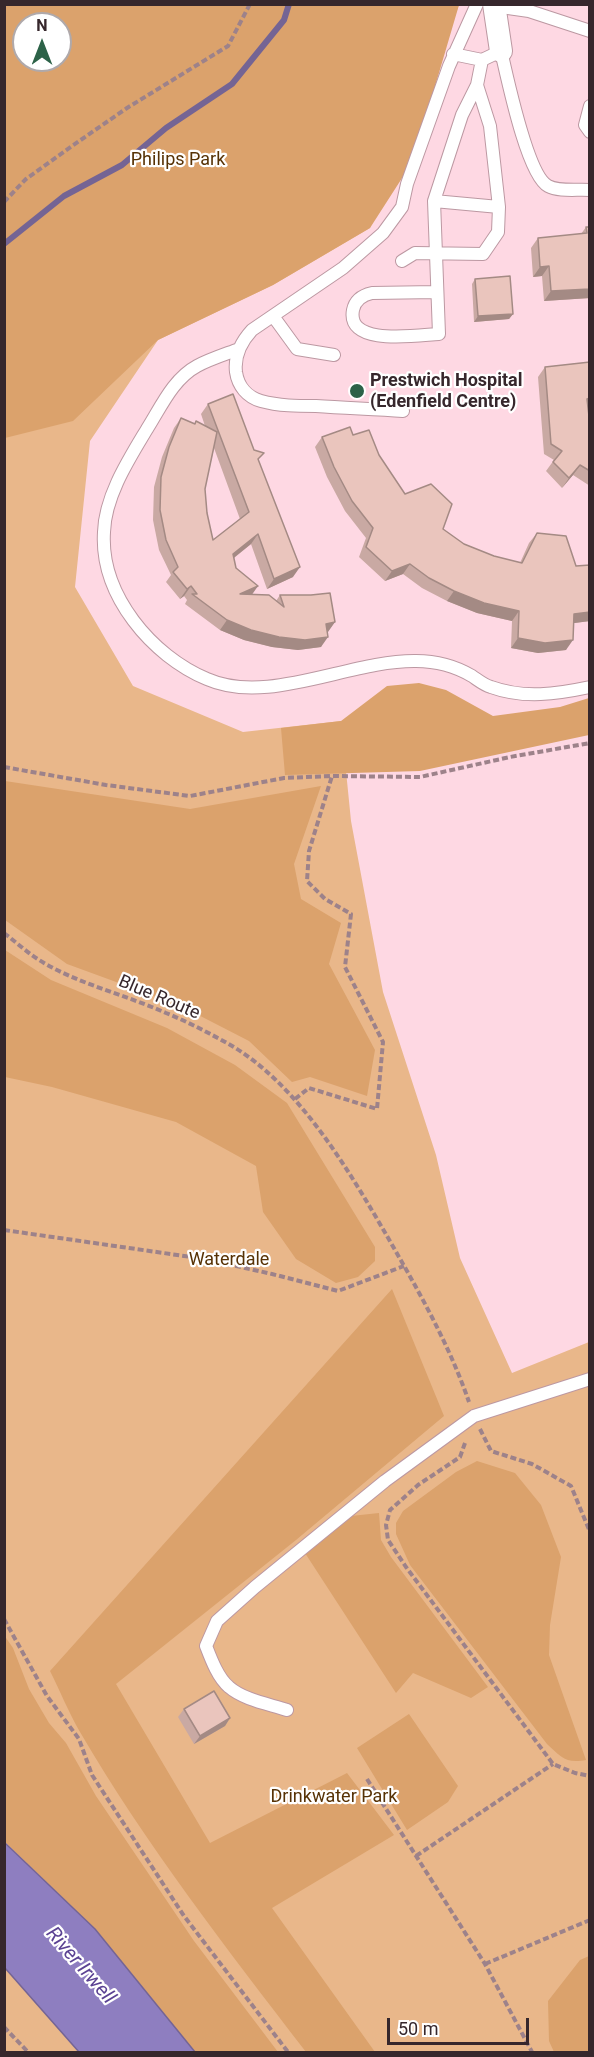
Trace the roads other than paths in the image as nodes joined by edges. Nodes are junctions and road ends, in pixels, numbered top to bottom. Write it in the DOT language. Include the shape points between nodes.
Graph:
graph roads {
  1 [pos="489,5"];
  2 [pos="590,31"];
  3 [pos="453,54"];
  4 [pos="491,55"];
  5 [pos="477,85"];
  6 [pos="590,106"];
  7 [pos="590,132"];
  8 [pos="590,190"];
  9 [pos="434,201"];
  10 [pos="499,207"];
  11 [pos="434,253"];
  12 [pos="402,261"];
  13 [pos="436,291"];
  14 [pos="273,316"];
  15 [pos="239,348"];
  16 [pos="334,355"];
  17 [pos="403,411"];
  18 [pos="590,687"];
  19 [pos="590,1379"];
  20 [pos="287,1710"];
  1 -- 2 [label="lane" via="529,11"];
  1 -- 3 [label="lane"];
  1 -- 4 [label="street"];
  3 -- 4 [label="lane"];
  3 -- 14 [label="lane" via="402,207 383,233 343,268"];
  4 -- 5 [label="lane"];
  4 -- 8 [label="lane" via="540,178 556,188"];
  5 -- 9 [label="lane" via="462,115"];
  5 -- 10 [label="lane" via="490,126"];
  6 -- 7 [label="lane" via="585,125"];
  9 -- 10 [label="lane"];
  9 -- 11 [label="lane"];
  10 -- 11 [label="lane" via="498,232 483,254"];
  11 -- 12 [label="lane" via="415,253"];
  11 -- 13 [label="lane"];
  13 -- 13 [label="lane" via="439,334 372,336 361,332 353,321 353,311 364,295"];
  14 -- 15 [label="lane" via="252,330"];
  14 -- 16 [label="lane" via="297,349"];
  15 -- 17 [label="lane" via="235,360 241,388 262,401"];
  15 -- 18 [label="lane" via="196,366 174,386 113,492 104,533 106,557 120,600 150,640 196,674 242,687 280,686 356,668 415,661 457,668 507,692 535,695"];
  19 -- 20 [label="lane" via="474,1416 385,1481 217,1622 206,1646 212,1663 229,1687"];
}
